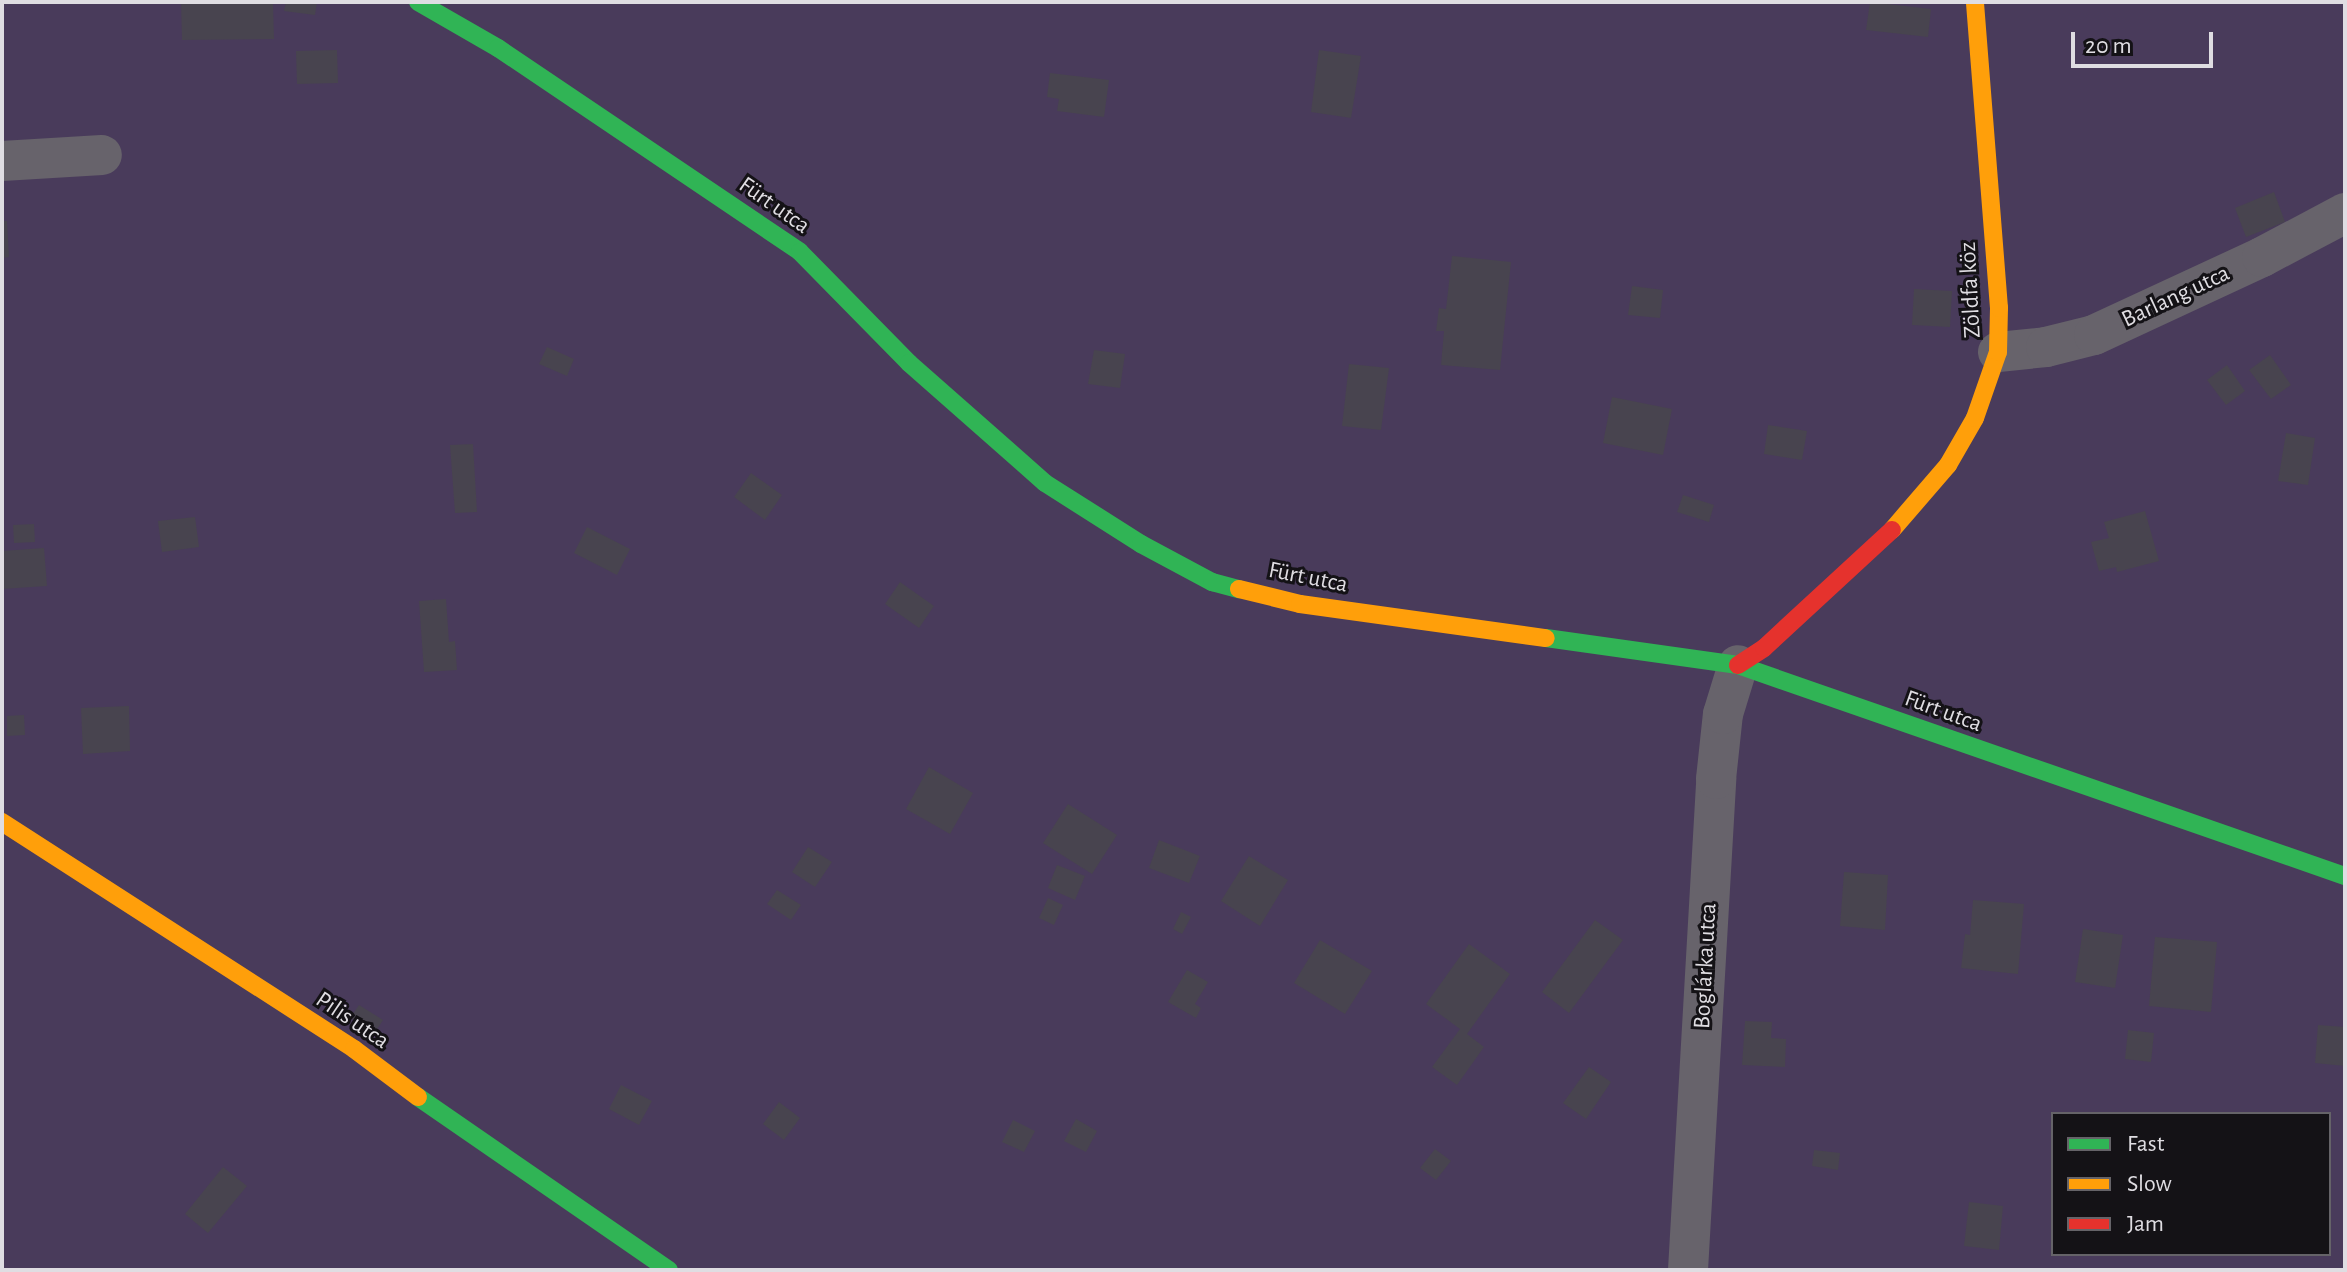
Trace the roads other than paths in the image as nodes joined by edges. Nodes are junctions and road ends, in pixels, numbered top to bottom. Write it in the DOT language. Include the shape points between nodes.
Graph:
graph roads {
  1 [pos="418,2"];
  2 [pos="1975,2"];
  3 [pos="102,155"];
  4 [pos="2,161"];
  5 [pos="2345,213"];
  6 [pos="1998,352"];
  7 [pos="1738,665"];
  8 [pos="2,822"];
  9 [pos="2345,876"];
  10 [pos="669,1270"];
  11 [pos="1688,1270"];
  1 -- 7 [label="street, Fürt utca" via="498,48 800,252 909,363 1045,483 1212,582 1300,604"];
  2 -- 6 [label="street, Zöldfa köz"];
  3 -- 4 [label="street"];
  5 -- 6 [label="street, Barlang utca" via="2094,335"];
  6 -- 7 [label="street, Zöldfa köz" via="1975,418 1948,465 1854,570"];
  7 -- 9 [label="street, Fürt utca"];
  7 -- 11 [label="street, Boglárka utca" via="1723,714 1716,779"];
  8 -- 10 [label="street, Pilis utca" via="354,1049"];
}
